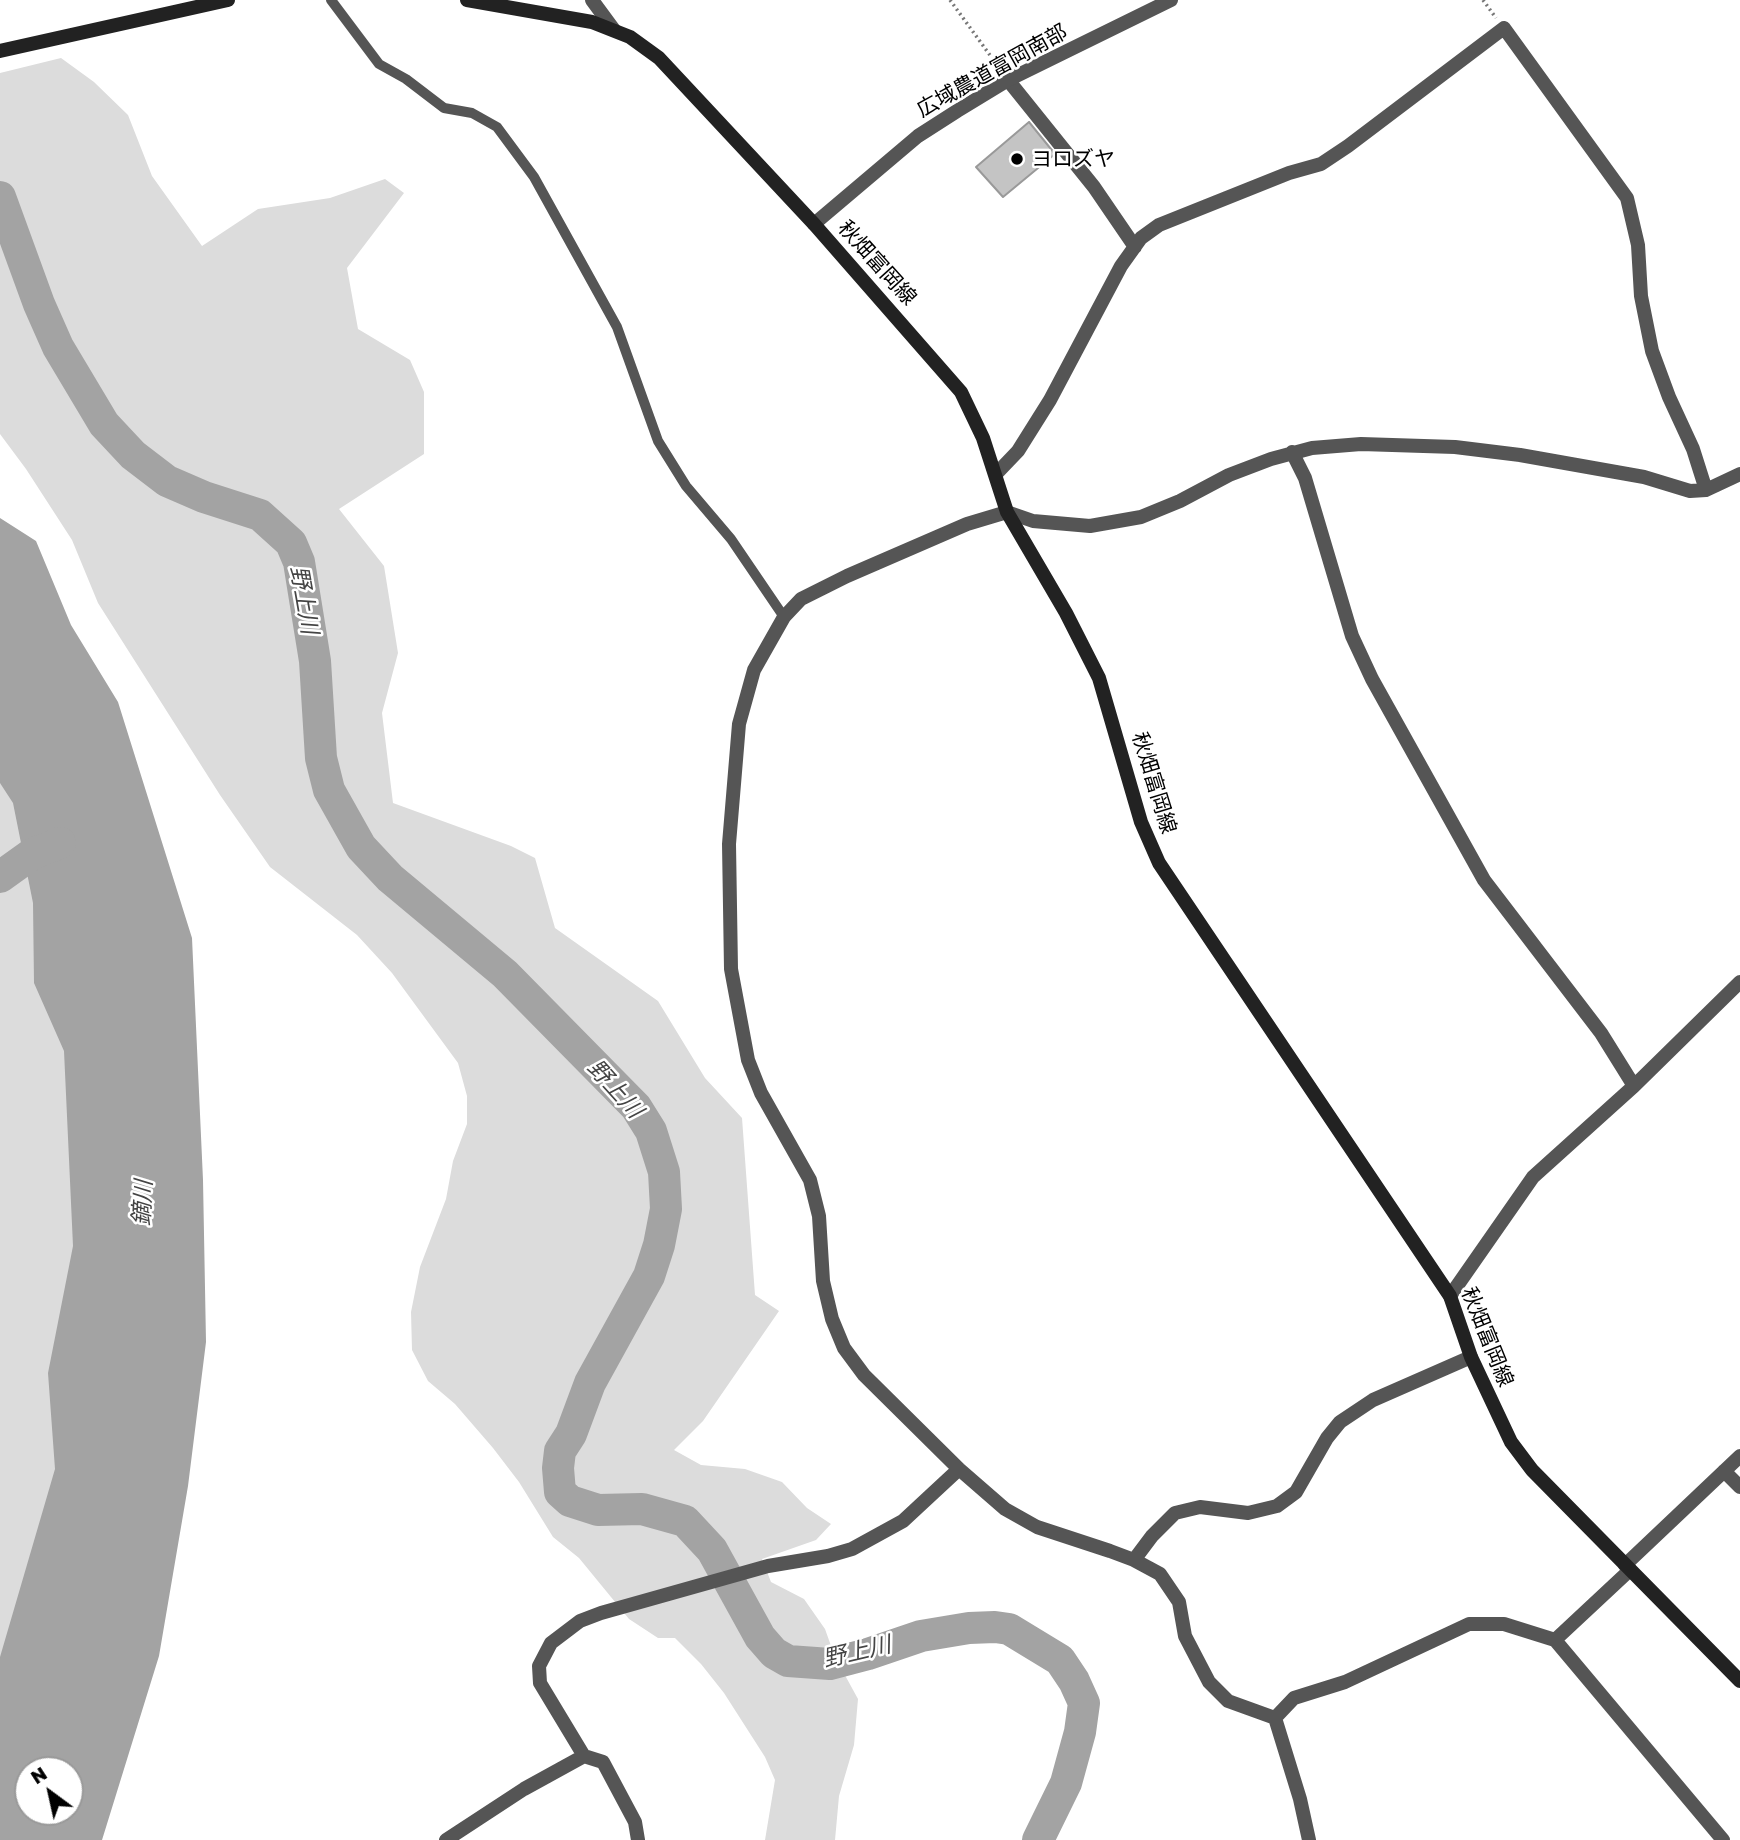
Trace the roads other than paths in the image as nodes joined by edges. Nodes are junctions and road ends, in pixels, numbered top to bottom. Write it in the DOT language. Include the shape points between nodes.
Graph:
graph roads {
  1 [pos="228,0"];
  2 [pos="331,0"];
  3 [pos="467,0"];
  4 [pos="592,0"];
  5 [pos="1171,0"];
  6 [pos="614,30"];
  7 [pos="0,51"];
  8 [pos="1008,80"];
  9 [pos="814,224"];
  10 [pos="1135,247"];
  11 [pos="1292,452"];
  12 [pos="996,474"];
  13 [pos="1740,474"];
  14 [pos="1706,490"];
  15 [pos="1007,512"];
  16 [pos="784,617"];
  17 [pos="1740,982"];
  18 [pos="1634,1086"];
  19 [pos="1450,1296"];
  20 [pos="1471,1357"];
  21 [pos="1740,1456"];
  22 [pos="959,1469"];
  23 [pos="1724,1471"];
  24 [pos="1740,1487"];
  25 [pos="1134,1560"];
  26 [pos="1627,1567"];
  27 [pos="1555,1640"];
  28 [pos="1740,1681"];
  29 [pos="1275,1718"];
  30 [pos="584,1756"];
  31 [pos="446,1840"];
  32 [pos="638,1840"];
  33 [pos="1309,1840"];
  34 [pos="1723,1840"];
  1 -- 7 [label="main road"];
  2 -- 16 [label="lane" via="379,64 444,108 472,113 497,127 521,159 617,327 663,449"];
  3 -- 6 [label="main road, 秋畑富岡線"];
  4 -- 6 [label="street"];
  5 -- 8 [label="street, 広域農道富岡南部"];
  6 -- 9 [label="main road, 秋畑富岡線" via="659,58"];
  8 -- 9 [label="street, 広域農道富岡南部" via="918,136"];
  8 -- 10 [label="street" via="1094,187"];
  9 -- 12 [label="main road, 秋畑富岡線" via="961,392"];
  10 -- 12 [label="street" via="1050,400 1018,451"];
  10 -- 14 [label="street" via="1159,225 1321,164 1504,28 1627,198 1653,351"];
  11 -- 14 [label="street" via="1361,444 1455,447 1644,477 1690,491"];
  11 -- 15 [label="street" via="1229,475 1141,517 1090,526 1033,521"];
  11 -- 18 [label="street" via="1305,478 1352,636 1372,679 1484,880 1601,1033"];
  12 -- 15 [label="main road, 秋畑富岡線"];
  13 -- 14 [label="street"];
  15 -- 16 [label="street" via="967,524 847,576 801,599"];
  15 -- 19 [label="main road, 秋畑富岡線" via="1100,678 1141,822 1159,863"];
  16 -- 22 [label="street" via="754,670 739,723 729,844 735,1000 748,1060 761,1093 810,1180 819,1216 823,1281 844,1348 864,1375"];
  17 -- 18 [label="street"];
  18 -- 19 [label="street" via="1533,1177"];
  19 -- 20 [label="main road, 秋畑富岡線"];
  20 -- 25 [label="street" via="1373,1401 1340,1422 1296,1492 1277,1506 1248,1513 1200,1507 1175,1513"];
  20 -- 26 [label="main road, 秋畑富岡線" via="1511,1442 1532,1471"];
  21 -- 23 [label="street"];
  22 -- 25 [label="street" via="1005,1509 1037,1527"];
  22 -- 30 [label="street" via="903,1521 852,1549 768,1566 590,1617 564,1632 551,1643 539,1666 540,1683"];
  23 -- 24 [label="street"];
  23 -- 26 [label="street"];
  25 -- 29 [label="street" via="1160,1574 1179,1602 1185,1636 1209,1682 1227,1701"];
  26 -- 27 [label="street"];
  26 -- 28 [label="main road, 秋畑富岡線"];
  27 -- 29 [label="street" via="1504,1624 1469,1624 1345,1682 1294,1698"];
  27 -- 34 [label="street"];
  29 -- 33 [label="street"];
  30 -- 31 [label="street"];
  30 -- 32 [label="street" via="603,1762 635,1822"];
}
